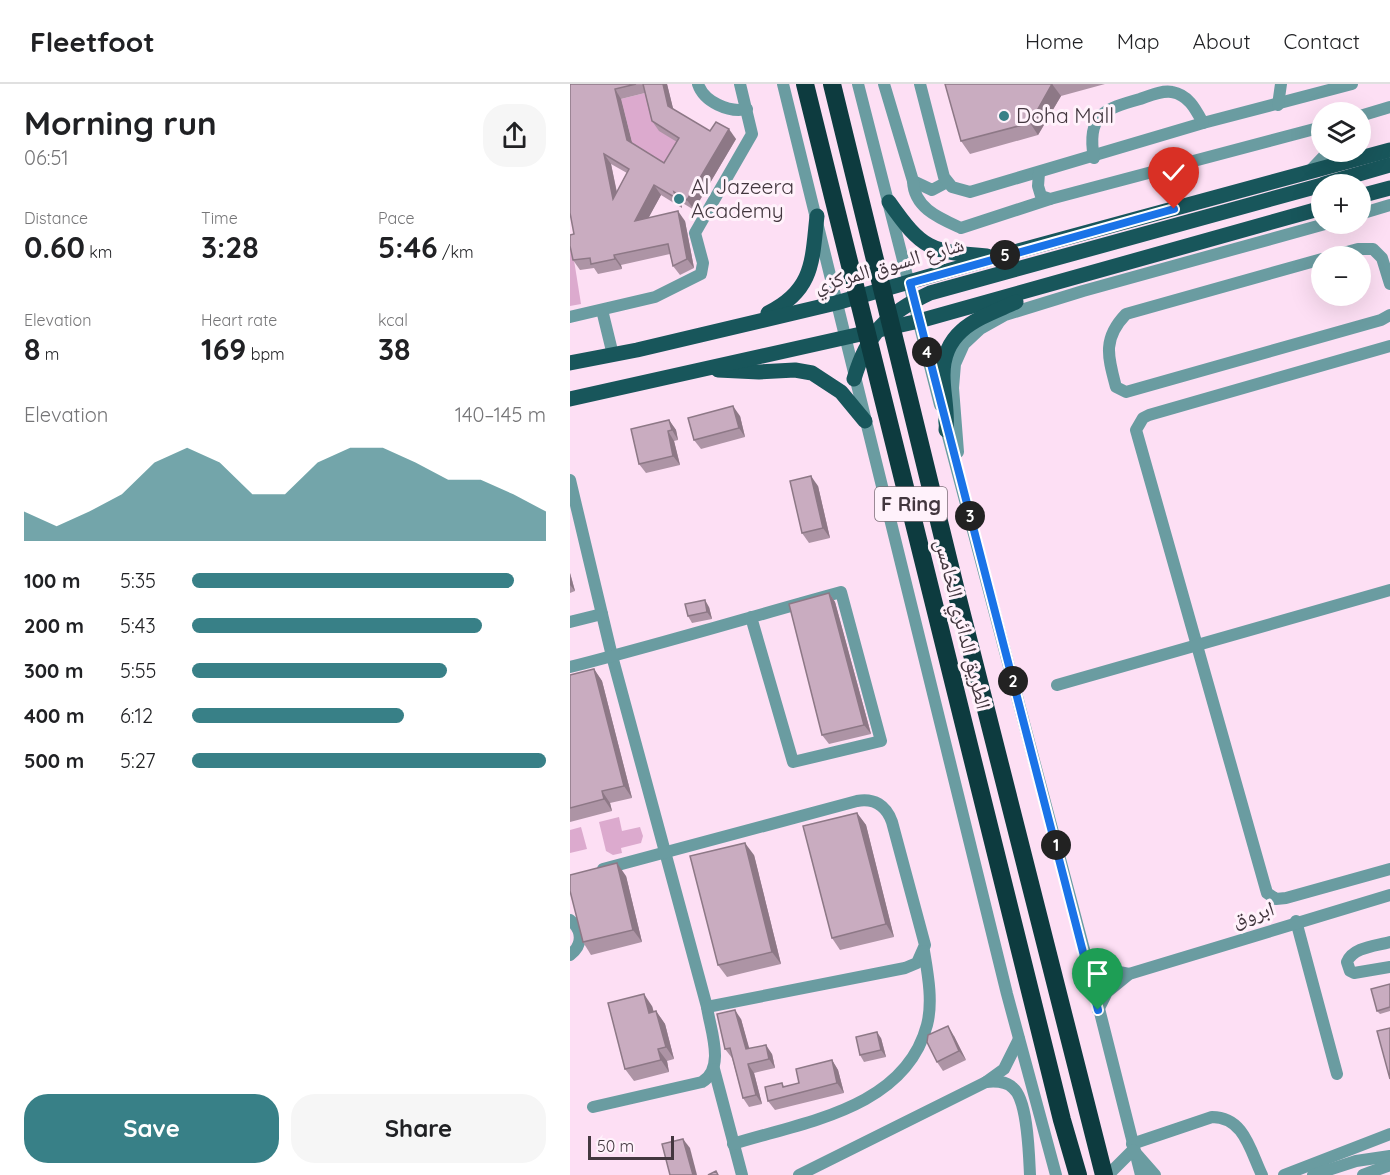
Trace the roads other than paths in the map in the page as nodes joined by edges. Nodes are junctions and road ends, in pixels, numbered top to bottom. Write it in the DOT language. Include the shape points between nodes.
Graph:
graph roads {
  1 [pos="740,84"];
  2 [pos="783,84"];
  3 [pos="805,84"];
  4 [pos="832,84"];
  5 [pos="858,84"];
  6 [pos="884,84"];
  7 [pos="920,84"];
  8 [pos="1281,84"];
  9 [pos="1349,84"];
  10 [pos="697,87"];
  11 [pos="1278,105"];
  12 [pos="1390,107"];
  13 [pos="747,109"];
  14 [pos="1371,113"];
  15 [pos="1203,123"];
  16 [pos="1311,130"];
  17 [pos="1390,150"];
  18 [pos="1094,158"];
  19 [pos="1318,162"];
  20 [pos="1390,165"];
  21 [pos="1309,172"];
  22 [pos="1039,173"];
  23 [pos="1360,174"];
  24 [pos="913,181"];
  25 [pos="947,183"];
  26 [pos="1311,188"];
  27 [pos="1390,188"];
  28 [pos="1371,193"];
  29 [pos="1050,199"];
  30 [pos="890,202"];
  31 [pos="1390,206"];
  32 [pos="1311,211"];
  33 [pos="1371,211"];
  34 [pos="817,216"];
  35 [pos="1311,228"];
  36 [pos="1371,249"];
  37 [pos="996,257"];
  38 [pos="1311,262"];
  39 [pos="910,283"];
  40 [pos="1056,283"];
  41 [pos="1390,284"];
  42 [pos="914,300"];
  43 [pos="836,303"];
  44 [pos="602,310"];
  45 [pos="1390,315"];
  46 [pos="570,317"];
  47 [pos="919,321"];
  48 [pos="747,324"];
  49 [pos="876,330"];
  50 [pos="844,337"];
  51 [pos="1390,346"];
  52 [pos="613,355"];
  53 [pos="570,363"];
  54 [pos="703,369"];
  55 [pos="854,379"];
  56 [pos="570,399"];
  57 [pos="865,421"];
  58 [pos="946,430"];
  59 [pos="570,480"];
  60 [pos="960,480"];
  61 [pos="1390,590"];
  62 [pos="602,614"];
  63 [pos="751,617"];
  64 [pos="570,622"];
  65 [pos="1196,645"];
  66 [pos="612,656"];
  67 [pos="570,666"];
  68 [pos="1057,685"];
  69 [pos="664,854"];
  70 [pos="1390,869"];
  71 [pos="596,871"];
  72 [pos="1390,895"];
  73 [pos="570,920"];
  74 [pos="1296,921"];
  75 [pos="1390,942"];
  76 [pos="924,951"];
  77 [pos="570,955"];
  78 [pos="1086,957"];
  79 [pos="1390,967"];
  80 [pos="1129,974"];
  81 [pos="707,1007"];
  82 [pos="1098,1010"];
  83 [pos="1019,1039"];
  84 [pos="714,1069"];
  85 [pos="1337,1074"];
  86 [pos="986,1082"];
  87 [pos="593,1107"];
  88 [pos="1390,1134"];
  89 [pos="733,1144"];
  90 [pos="1132,1147"];
  91 [pos="1390,1156"];
  92 [pos="1390,1165"];
  93 [pos="1056,1174"];
  94 [pos="742,1175"];
  95 [pos="799,1175"];
  96 [pos="1030,1175"];
  97 [pos="1078,1175"];
  98 [pos="1106,1175"];
  99 [pos="1140,1175"];
  100 [pos="1155,1175"];
  101 [pos="1262,1175"];
  102 [pos="1284,1175"];
  103 [pos="1313,1175"];
  104 [pos="1363,1175"];
  1 -- 13 [label="street"];
  2 -- 34 [label="street"];
  3 -- 97 [label="highway, الطريق الدائري الخامس / F Ring"];
  4 -- 98 [label="highway, الطريق الدائري الخامس / F Ring" via="957,595"];
  5 -- 30 [label="street, الطريق الدائري الخامس"];
  6 -- 24 [label="street"];
  7 -- 25 [label="street"];
  8 -- 11 [label="street"];
  9 -- 11 [label="street"];
  10 -- 13 [label="street" via="731,110"];
  11 -- 15 [label="street"];
  12 -- 14 [label="street"];
  13 -- 44 [label="street" via="752,134 695,233 703,263 701,274 655,297"];
  15 -- 18 [label="street"];
  15 -- 18 [label="street" via="1191,101 1173,92 1108,108 1091,132"];
  16 -- 29 [label="street"];
  17 -- 21 [label="main road, شارع السوق المركزي"];
  18 -- 22 [label="street"];
  19 -- 21 [label="street"];
  20 -- 23 [label="main road"];
  21 -- 37 [label="main road, شارع السوق المركزي"];
  22 -- 25 [label="street" via="970,192"];
  22 -- 29 [label="street" via="1041,196"];
  24 -- 25 [label="street" via="932,190"];
  24 -- 29 [label="street" via="919,203 938,218 961,228"];
  26 -- 42 [label="main road"];
  27 -- 28 [label="main road"];
  30 -- 37 [label="main road" via="910,232 928,246 947,253"];
  30 -- 39 [label="street, الطريق الدائري الخامس"];
  31 -- 33 [label="street"];
  32 -- 40 [label="main road"];
  34 -- 43 [label="street"];
  34 -- 48 [label="main road" via="812,262 799,291 785,304"];
  35 -- 60 [label="street" via="1083,291 1005,315 980,329 964,344 953,375"];
  36 -- 41 [label="street" via="1382,258"];
  37 -- 39 [label="main road, شارع السوق المركزي"];
  38 -- 45 [label="street" via="1126,314 1108,348 1116,387 1126,392"];
  39 -- 42 [label="street, الطريق الدائري الخامس"];
  39 -- 43 [label="main road, شارع السوق المركزي"];
  40 -- 47 [label="main road"];
  40 -- 58 [label="main road" via="973,320 953,340 944,363"];
  42 -- 47 [label="street, الطريق الدائري الخامس"];
  42 -- 49 [label="main road"];
  43 -- 48 [label="main road, شارع السوق المركزي"];
  43 -- 50 [label="street"];
  44 -- 46 [label="street"];
  44 -- 52 [label="street"];
  47 -- 49 [label="main road"];
  47 -- 58 [label="street, الطريق الدائري الخامس"];
  48 -- 52 [label="main road, شارع السوق المركزي"];
  49 -- 50 [label="main road"];
  49 -- 55 [label="main road" via="863,351"];
  50 -- 54 [label="main road"];
  50 -- 55 [label="street"];
  51 -- 65 [label="street" via="1149,415 1139,424 1137,437"];
  52 -- 53 [label="main road, شارع السوق المركزي"];
  54 -- 56 [label="main road"];
  54 -- 57 [label="main road" via="795,370 812,374 841,392"];
  55 -- 57 [label="street"];
  57 -- 83 [label="street"];
  58 -- 60 [label="street, الطريق الدائري الخامس"];
  59 -- 62 [label="street"];
  60 -- 78 [label="street, الطريق الدائري الخامس"];
  61 -- 65 [label="street"];
  62 -- 64 [label="street"];
  62 -- 66 [label="street"];
  63 -- 63 [label="street" via="841,592 881,741 793,762"];
  63 -- 66 [label="street"];
  65 -- 68 [label="street"];
  65 -- 70 [label="street" via="1267,893 1276,899 1286,898"];
  66 -- 67 [label="street"];
  66 -- 69 [label="street"];
  69 -- 71 [label="street"];
  69 -- 76 [label="street" via="857,801 872,801 889,815"];
  69 -- 81 [label="street"];
  72 -- 74 [label="street, ابروق"];
  73 -- 77 [label="street" via="580,937 579,946"];
  74 -- 80 [label="street, ابروق"];
  74 -- 85 [label="street"];
  75 -- 79 [label="street" via="1358,951 1347,962 1350,971 1358,973"];
  76 -- 81 [label="street" via="917,963 905,968"];
  76 -- 89 [label="street" via="929,980 928,1023 912,1059 896,1079 855,1106"];
  78 -- 80 [label="street" via="1104,969"];
  78 -- 82 [label="street, الطريق الدائري الخامس"];
  80 -- 82 [label="street, ابروق" via="1107,992"];
  81 -- 84 [label="street"];
  82 -- 90 [label="street, الطريق الدائري الخامس"];
  83 -- 86 [label="street" via="1004,1069"];
  83 -- 93 [label="street"];
  84 -- 87 [label="street" via="702,1082"];
  84 -- 89 [label="street"];
  86 -- 95 [label="street"];
  86 -- 96 [label="street" via="1006,1083 1018,1092"];
  88 -- 102 [label="street"];
  89 -- 94 [label="street"];
  90 -- 98 [label="street"];
  90 -- 99 [label="street, الطريق الدائري الخامس"];
  90 -- 100 [label="street"];
  90 -- 101 [label="street" via="1221,1117 1231,1120 1242,1131"];
  91 -- 103 [label="street" via="1356,1161"];
  92 -- 104 [label="street"];
}
